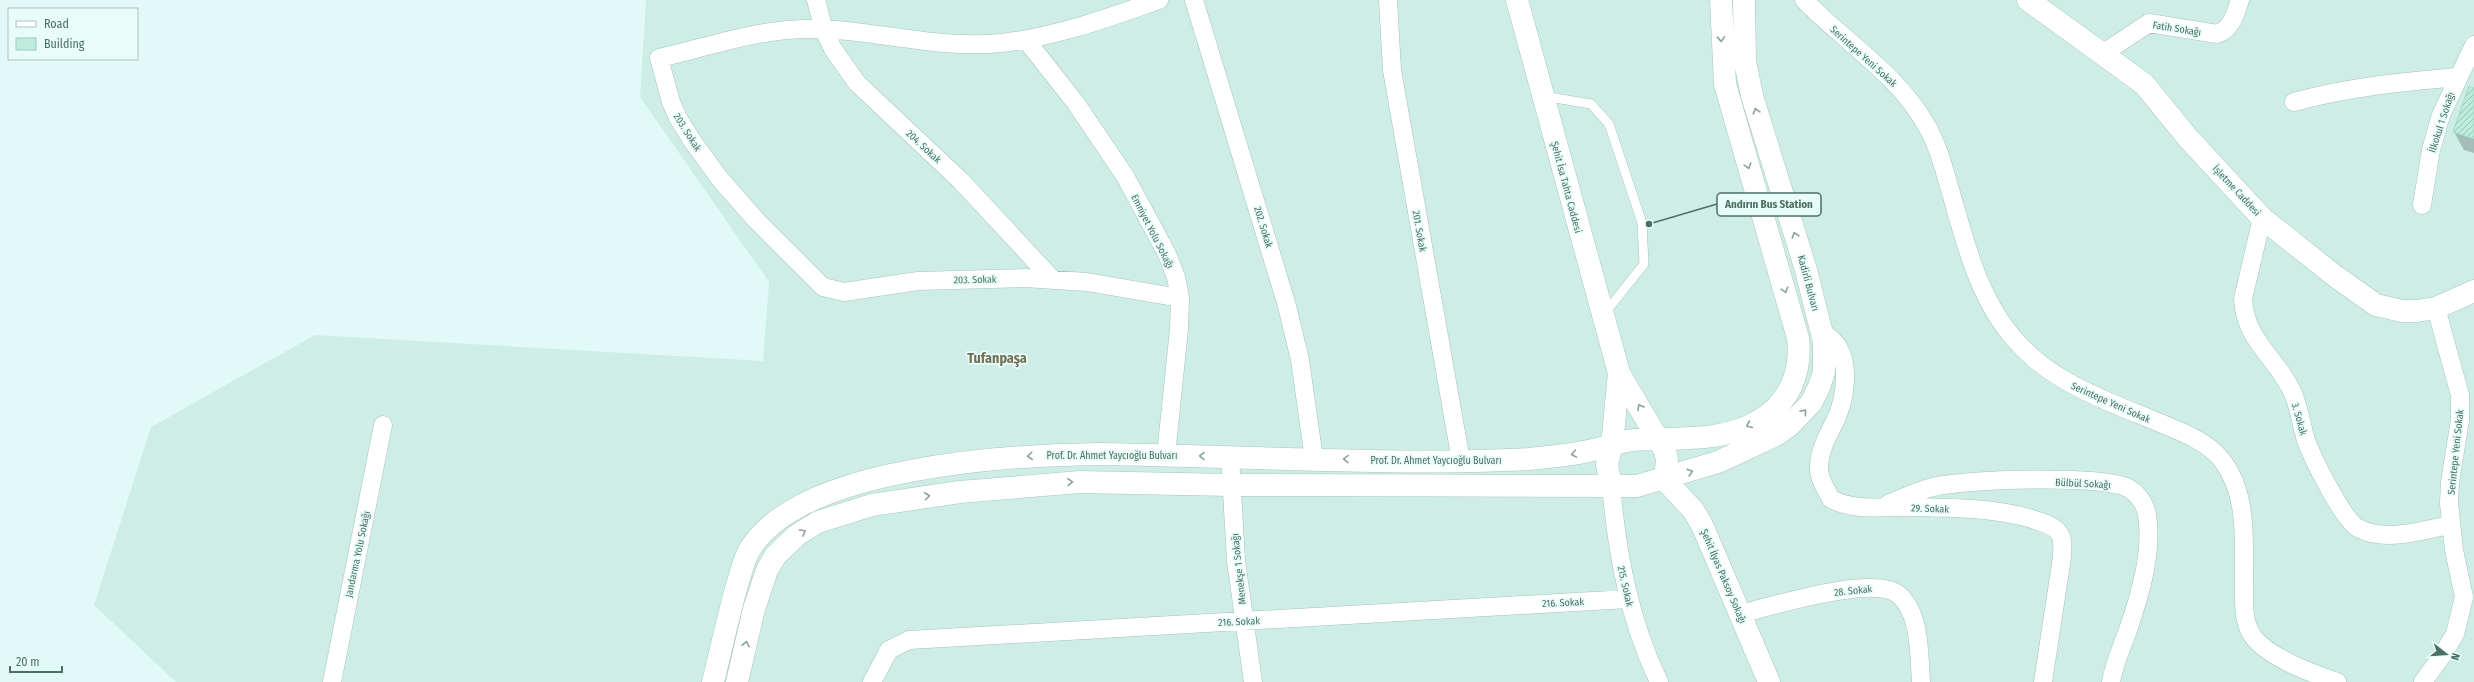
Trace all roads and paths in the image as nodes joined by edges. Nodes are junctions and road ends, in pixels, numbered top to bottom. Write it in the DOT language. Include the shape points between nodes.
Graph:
graph roads {
  1 [pos="816,0"];
  2 [pos="1159,0"];
  3 [pos="1194,0"];
  4 [pos="1388,0"];
  5 [pos="1517,0"];
  6 [pos="1721,0"];
  7 [pos="1744,0"];
  8 [pos="1804,0"];
  9 [pos="2028,0"];
  10 [pos="2240,0"];
  11 [pos="824,30"];
  12 [pos="1026,40"];
  13 [pos="2474,44"];
  14 [pos="2102,54"];
  15 [pos="2457,77"];
  16 [pos="1542,96"];
  17 [pos="2294,102"];
  18 [pos="2422,205"];
  19 [pos="2262,218"];
  20 [pos="1053,280"];
  21 [pos="2474,291"];
  22 [pos="1180,298"];
  23 [pos="2436,308"];
  24 [pos="1603,316"];
  25 [pos="1821,330"];
  26 [pos="1619,373"];
  27 [pos="2467,394"];
  28 [pos="383,426"];
  29 [pos="1660,441"];
  30 [pos="1612,445"];
  31 [pos="1166,455"];
  32 [pos="1230,456"];
  33 [pos="1314,459"];
  34 [pos="1461,461"];
  35 [pos="1665,480"];
  36 [pos="1231,485"];
  37 [pos="1611,485"];
  38 [pos="1882,507"];
  39 [pos="2450,525"];
  40 [pos="1628,599"];
  41 [pos="1740,614"];
  42 [pos="1243,620"];
  43 [pos="332,682"];
  44 [pos="713,682"];
  45 [pos="738,682"];
  46 [pos="872,682"];
  47 [pos="1253,682"];
  48 [pos="1659,682"];
  49 [pos="1769,682"];
  50 [pos="1921,682"];
  51 [pos="2043,682"];
  52 [pos="2111,682"];
  53 [pos="2337,682"];
  54 [pos="2423,682"];
  1 -- 11 [label="street, 204. Sokak"];
  2 -- 12 [label="street, 203. Sokak" via="1062,32"];
  3 -- 33 [label="street, 202. Sokak" via="1287,306 1300,360"];
  4 -- 34 [label="street, 201. Sokak" via="1392,70"];
  5 -- 16 [label="main road, Şehit İsa Tahta Caddesi"];
  6 -- 29 [label="main road, one-way" via="1725,84 1791,309 1798,338 1799,366 1792,385 1780,404 1758,422 1708,437"];
  25 -- 7 [label="main road, Kadirli Bulvarı, one-way" via="1806,270 1751,91 1745,61"];
  8 -- 53 [label="street, Serintepe Yeni Sokak" via="1886,74 1926,123 1945,171 1978,278 1991,306 2029,356 2070,383 2194,438 2220,458 2238,491 2244,521 2244,610 2247,627 2266,649"];
  9 -- 14 [label="main road, İşletme Caddesi"];
  10 -- 14 [label="street, Fatih Sokağı" via="2226,32 2217,34 2149,23"];
  11 -- 12 [label="street, 203. Sokak" via="971,44"];
  11 -- 20 [label="street, 204. Sokak" via="833,50 857,83 967,187"];
  11 -- 20 [label="street, 203. Sokak" via="806,29 754,36 660,58 671,102 678,118 720,178 756,220 809,276 833,291 844,292 949,279"];
  12 -- 22 [label="street, Emniyet Yolu Sokağı" via="1075,102 1125,176 1167,254 1176,276"];
  13 -- 15 [label="street, İlkokul 1 Sokağı"];
  14 -- 19 [label="main road, İşletme Caddesi" via="2144,84 2188,138"];
  15 -- 17 [label="street" via="2365,86"];
  15 -- 18 [label="street, İlkokul 1 Sokağı" via="2435,135"];
  16 -- 24 [label="main road, Şehit İsa Tahta Caddesi"];
  16 -- 24 [label="lane" via="1591,104 1609,124 1642,223 1644,264"];
  19 -- 23 [label="main road, İşletme Caddesi" via="2376,305 2402,311"];
  19 -- 39 [label="street, 3. Sokak" via="2243,299 2248,328 2292,391 2314,458 2347,517 2357,528 2387,536"];
  20 -- 22 [label="street, 203. Sokak" via="1087,282"];
  21 -- 23 [label="main road, İşletme Caddesi"];
  22 -- 31 [label="street, Emniyet Yolu Sokağı" via="1177,358"];
  23 -- 27 [label="street, Serintepe Yeni Sokak"];
  24 -- 26 [label="main road, Şehit İsa Tahta Caddesi"];
  35 -- 25 [label="main road, Kadirli Bulvarı, one-way" via="1718,462 1758,444 1780,432 1800,416 1811,403 1824,372 1825,356"];
  25 -- 38 [label="street, 29. Sokak" via="1838,346 1844,358 1845,374 1842,401 1822,446 1819,472 1832,499 1842,504"];
  29 -- 26 [label="main road, Şehit İsa Tahta Caddesi, one-way"];
  26 -- 30 [label="main road, Şehit İsa Tahta Caddesi"];
  27 -- 39 [label="street, Serintepe Yeni Sokak" via="2450,482"];
  28 -- 43 [label="street, Jandarma Yolu Sokağı"];
  29 -- 30 [label="main road" via="1634,440"];
  29 -- 35 [label="main road" via="1667,460"];
  30 -- 34 [label="main road, Prof. Dr. Ahmet Yaycıoğlu Bulvarı, one-way" via="1546,458"];
  30 -- 37 [label="main road" via="1607,464"];
  32 -- 31 [label="main road, Prof. Dr. Ahmet Yaycıoğlu Bulvarı, one-way"];
  31 -- 44 [label="main road, Prof. Dr. Ahmet Yaycıoğlu Bulvarı, one-way" via="1050,455 978,462 889,476 827,492 803,503 771,524 750,550 734,597"];
  32 -- 33 [label="main road, Prof. Dr. Ahmet Yaycıoğlu Bulvarı"];
  32 -- 36 [label="street, Menekşe 1 Sokağı"];
  34 -- 33 [label="main road, Prof. Dr. Ahmet Yaycıoğlu Bulvarı, one-way"];
  35 -- 37 [label="main road, Kadirli Bulvarı" via="1637,486"];
  35 -- 41 [label="main road, Şehit İlyas Paksoy Sokağı" via="1693,510 1702,525"];
  36 -- 37 [label="main road"];
  36 -- 42 [label="street, Menekşe 1 Sokağı"];
  45 -- 36 [label="main road, one-way" via="761,587 776,555 797,535 834,515 892,501 1032,484 1087,482"];
  37 -- 40 [label="street, 215. Sokak" via="1618,549"];
  38 -- 51 [label="street, 29. Sokak" via="1935,507 2002,512 2039,521 2053,527 2059,533 2062,557"];
  38 -- 52 [label="street, Bülbül Sokağı" via="1933,487 1968,483 2090,481 2114,484 2134,491 2142,500 2147,513 2147,551 2135,607"];
  39 -- 54 [label="street, Serintepe Yeni Sokak" via="2464,597 2461,616 2455,634"];
  40 -- 42 [label="street, 216. Sokak"];
  40 -- 48 [label="street, 215. Sokak"];
  41 -- 49 [label="main road, Şehit İlyas Paksoy Sokağı"];
  41 -- 50 [label="street, 28. Sokak" via="1847,590 1870,587 1892,590 1907,606 1913,620"];
  42 -- 46 [label="street, 216. Sokak" via="909,640 889,650"];
  42 -- 47 [label="street, Menekşe 1 Sokağı"];
}
